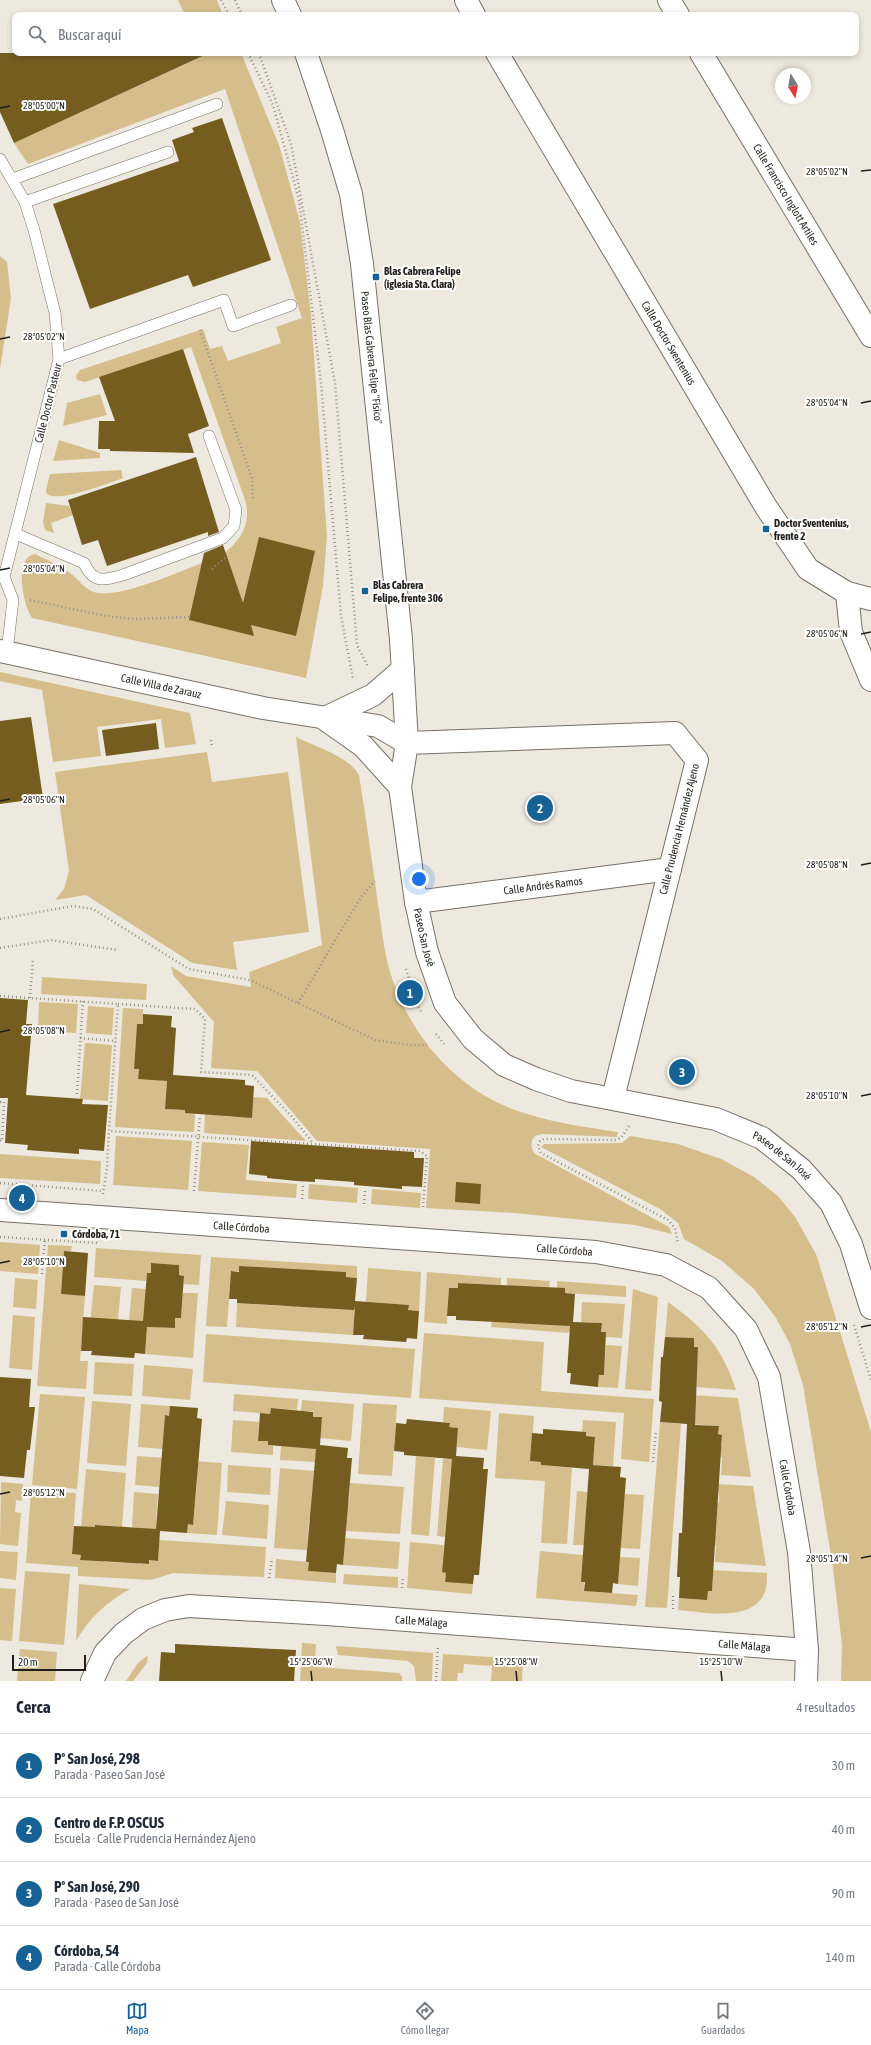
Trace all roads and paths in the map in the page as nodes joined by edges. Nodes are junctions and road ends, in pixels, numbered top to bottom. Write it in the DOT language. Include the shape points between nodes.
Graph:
graph roads {
  1 [pos="221,0"];
  2 [pos="235,0"];
  3 [pos="283,0"];
  4 [pos="466,0"];
  5 [pos="668,0"];
  6 [pos="227,12"];
  7 [pos="241,12"];
  8 [pos="289,12"];
  9 [pos="472,12"];
  10 [pos="676,12"];
  11 [pos="249,56"];
  12 [pos="260,56"];
  13 [pos="307,56"];
  14 [pos="499,56"];
  15 [pos="702,56"];
  16 [pos="217,104"];
  17 [pos="168,152"];
  18 [pos="0,159"];
  19 [pos="13,179"];
  20 [pos="25,202"];
  21 [pos="291,305"];
  22 [pos="871,336"];
  23 [pos="59,359"];
  24 [pos="209,436"];
  25 [pos="16,534"];
  26 [pos="2,579"];
  27 [pos="847,593"];
  28 [pos="24,598"];
  29 [pos="871,599"];
  30 [pos="190,617"];
  31 [pos="357,645"];
  32 [pos="4,652"];
  33 [pos="403,669"];
  34 [pos="871,680"];
  35 [pos="354,705"];
  36 [pos="324,718"];
  37 [pos="211,740"];
  38 [pos="407,743"];
  39 [pos="212,746"];
  40 [pos="400,787"];
  41 [pos="670,869"];
  42 [pos="375,881"];
  43 [pos="416,902"];
  44 [pos="0,919"];
  45 [pos="0,948"];
  46 [pos="117,950"];
  47 [pos="33,960"];
  48 [pos="405,966"];
  49 [pos="0,996"];
  50 [pos="30,998"];
  51 [pos="83,1001"];
  52 [pos="298,1003"];
  53 [pos="118,1004"];
  54 [pos="425,1017"];
  55 [pos="433,1029"];
  56 [pos="80,1038"];
  57 [pos="116,1041"];
  58 [pos="427,1045"];
  59 [pos="446,1045"];
  60 [pos="77,1094"];
  61 [pos="613,1098"];
  62 [pos="0,1102"];
  63 [pos="200,1116"];
  64 [pos="623,1121"];
  65 [pos="631,1123"];
  66 [pos="109,1131"];
  67 [pos="198,1137"];
  68 [pos="0,1140"];
  69 [pos="615,1140"];
  70 [pos="313,1144"];
  71 [pos="0,1183"];
  72 [pos="303,1184"];
  73 [pos="365,1188"];
  74 [pos="194,1191"];
  75 [pos="302,1199"];
  76 [pos="364,1204"];
  77 [pos="423,1208"];
  78 [pos="0,1210"];
  79 [pos="678,1234"];
  80 [pos="0,1237"];
  81 [pos="45,1240"];
  82 [pos="98,1243"];
  83 [pos="42,1274"];
  84 [pos="871,1308"];
  85 [pos="854,1324"];
  86 [pos="871,1380"];
  87 [pos="656,1431"];
  88 [pos="653,1462"];
  89 [pos="272,1558"];
  90 [pos="269,1578"];
  91 [pos="403,1578"];
  92 [pos="402,1588"];
  93 [pos="673,1596"];
  94 [pos="672,1609"];
  95 [pos="439,1623"];
  96 [pos="805,1627"];
  97 [pos="783,1648"];
  98 [pos="807,1650"];
  99 [pos="806,1677"];
  100 [pos="92,1681"];
  101 [pos="436,1681"];
  1 -- 6 [label="path"];
  2 -- 7 [label="path"];
  3 -- 8 [label="street"];
  4 -- 9 [label="street"];
  5 -- 10 [label="street"];
  11 -- 35 [label="path" via="273,105 299,200 321,383 341,616 353,673"];
  12 -- 31 [label="path" via="291,144 334,383"];
  13 -- 33 [label="street, Paseo Blas Cabrera Felipe \"Físico\"" via="351,194 362,264"];
  14 -- 27 [label="street, Calle Doctor Sventenius" via="766,507 808,569"];
  15 -- 22 [label="street, Calle Francisco Inglott Artiles"];
  16 -- 19 [label="lane"];
  17 -- 20 [label="lane"];
  18 -- 19 [label="lane, Calle Doctor Pasteur"];
  19 -- 20 [label="lane, Calle Doctor Pasteur"];
  20 -- 23 [label="lane, Calle Doctor Pasteur" via="55,313"];
  21 -- 23 [label="lane" via="233,326 224,300"];
  23 -- 25 [label="lane, Calle Doctor Pasteur"];
  24 -- 25 [label="lane" via="236,510 234,526 224,538 123,576 99,580 89,574 84,563"];
  25 -- 26 [label="lane, Calle Doctor Pasteur"];
  26 -- 32 [label="lane, Calle Doctor Pasteur" via="13,600"];
  27 -- 29 [label="street, Calle Doctor Sventenius"];
  27 -- 34 [label="street" via="851,632"];
  28 -- 30 [label="path" via="106,616 134,619"];
  32 -- 36 [label="street, Calle Villa de Zarauz" via="263,708"];
  33 -- 35 [label="street" via="373,695"];
  33 -- 38 [label="street, Paseo San José"];
  35 -- 36 [label="street"];
  36 -- 38 [label="street, Calle Villa de Zarauz" via="378,726"];
  36 -- 40 [label="street, Calle Villa de Zarauz" via="363,746"];
  37 -- 39 [label="path"];
  38 -- 40 [label="street, Paseo San José"];
  38 -- 41 [label="street, Calle Prudencia Hernández Ajeno" via="675,733 697,760"];
  40 -- 43 [label="street, Paseo San José"];
  41 -- 43 [label="street, Calle Andrés Ramos"];
  41 -- 61 [label="street, Calle Prudencia Hernández Ajeno"];
  42 -- 52 [label="path" via="361,896"];
  43 -- 61 [label="street, Paseo San José" via="428,952 446,1003 473,1039 504,1065 536,1079 571,1091"];
  44 -- 52 [label="path" via="73,906 93,910 189,969 250,980"];
  45 -- 46 [label="path" via="52,940"];
  47 -- 50 [label="path"];
  48 -- 54 [label="path" via="418,1006"];
  49 -- 50 [label="path"];
  50 -- 51 [label="path"];
  51 -- 53 [label="path"];
  51 -- 56 [label="path"];
  52 -- 58 [label="path" via="375,1040"];
  53 -- 57 [label="path"];
  53 -- 70 [label="path" via="195,1009 205,1019 201,1072 252,1074 293,1118"];
  55 -- 59 [label="path"];
  56 -- 57 [label="path"];
  56 -- 60 [label="path"];
  57 -- 66 [label="path"];
  61 -- 84 [label="street, Paseo de San José" via="716,1119 762,1138 801,1169 831,1203 851,1244"];
  62 -- 68 [label="path" via="4,1102"];
  63 -- 67 [label="path"];
  64 -- 65 [label="path"];
  66 -- 67 [label="path"];
  66 -- 71 [label="path" via="108,1168 103,1191"];
  67 -- 70 [label="path"];
  67 -- 74 [label="path"];
  69 -- 79 [label="path" via="544,1139 538,1146 541,1153 668,1220"];
  70 -- 77 [label="path" via="420,1151 427,1156"];
  72 -- 75 [label="path"];
  73 -- 76 [label="path"];
  78 -- 96 [label="street, Calle Córdoba" via="596,1252 666,1265 709,1288 715,1294 746,1329 769,1377 799,1552"];
  80 -- 81 [label="path"];
  81 -- 82 [label="path"];
  81 -- 83 [label="path"];
  85 -- 86 [label="path"];
  87 -- 88 [label="path"];
  89 -- 90 [label="path"];
  91 -- 92 [label="path"];
  93 -- 94 [label="path"];
  95 -- 97 [label="street, Calle Málaga"];
  95 -- 100 [label="street, Calle Málaga" via="189,1606 165,1610 143,1618 123,1634 105,1653"];
  95 -- 101 [label="path"];
  96 -- 97 [label="street, Calle Málaga" via="796,1641"];
  96 -- 98 [label="street, Calle Córdoba"];
  97 -- 98 [label="street, Calle Málaga"];
  97 -- 99 [label="street, Calle Málaga" via="792,1655"];
  98 -- 99 [label="street, Calle Córdoba"];
}
